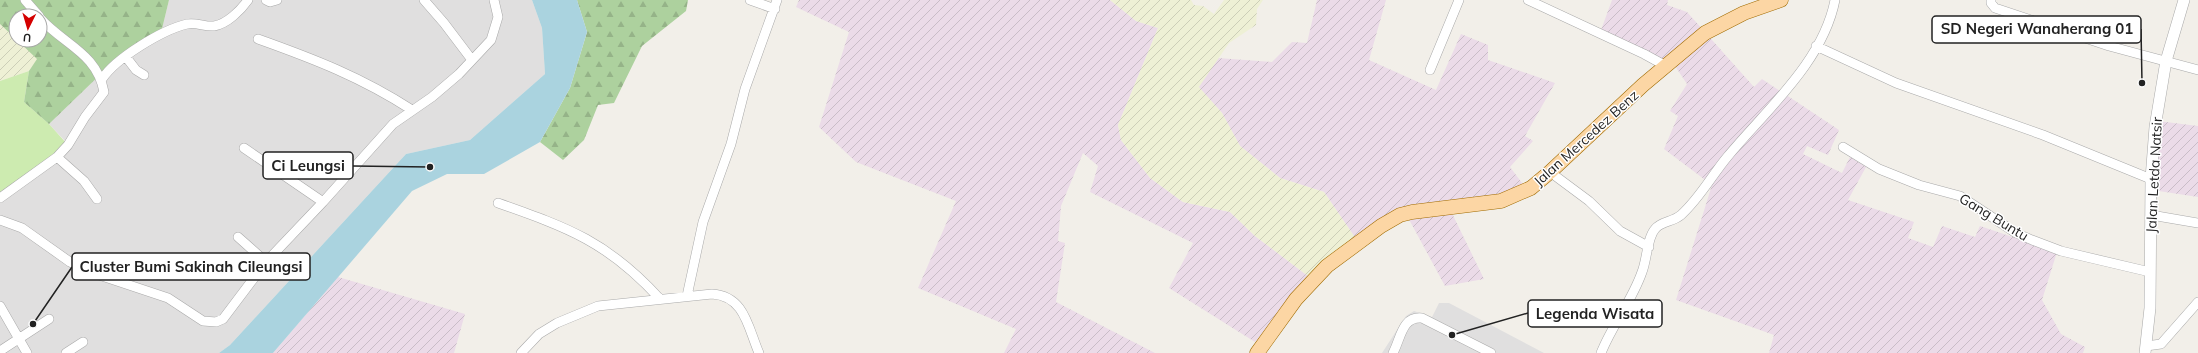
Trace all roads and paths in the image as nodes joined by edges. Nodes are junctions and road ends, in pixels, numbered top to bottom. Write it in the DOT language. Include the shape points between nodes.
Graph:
graph roads {
  1 [pos="25,0"];
  2 [pos="248,0"];
  3 [pos="266,0"];
  4 [pos="277,0"];
  5 [pos="424,0"];
  6 [pos="494,0"];
  7 [pos="750,0"];
  8 [pos="1459,0"];
  9 [pos="1528,0"];
  10 [pos="1781,0"];
  11 [pos="1835,0"];
  12 [pos="1991,0"];
  13 [pos="2184,0"];
  14 [pos="776,5"];
  15 [pos="32,8"];
  16 [pos="48,27"];
  17 [pos="258,39"];
  18 [pos="1816,46"];
  19 [pos="126,57"];
  20 [pos="472,60"];
  21 [pos="2166,61"];
  22 [pos="1666,66"];
  23 [pos="1430,70"];
  24 [pos="2198,70"];
  25 [pos="144,75"];
  26 [pos="102,79"];
  27 [pos="412,110"];
  28 [pos="1843,147"];
  29 [pos="244,148"];
  30 [pos="57,157"];
  31 [pos="1550,172"];
  32 [pos="2151,179"];
  33 [pos="0,198"];
  34 [pos="97,199"];
  35 [pos="323,202"];
  36 [pos="498,203"];
  37 [pos="2151,215"];
  38 [pos="0,220"];
  39 [pos="2198,223"];
  40 [pos="238,237"];
  41 [pos="1649,247"];
  42 [pos="266,262"];
  43 [pos="2150,272"];
  44 [pos="687,296"];
  45 [pos="660,299"];
  46 [pos="2198,302"];
  47 [pos="0,306"];
  48 [pos="49,319"];
  49 [pos="19,339"];
  50 [pos="83,342"];
  51 [pos="2146,349"];
  52 [pos="0,351"];
  53 [pos="1396,352"];
  54 [pos="26,353"];
  55 [pos="66,353"];
  56 [pos="521,353"];
  57 [pos="760,353"];
  58 [pos="1257,353"];
  59 [pos="1491,353"];
  60 [pos="1601,353"];
  1 -- 15 [label="street"];
  2 -- 19 [label="street" via="226,21 215,26 190,24 167,31"];
  3 -- 4 [label="street"];
  5 -- 20 [label="street"];
  6 -- 20 [label="street" via="498,17 496,29 491,40"];
  7 -- 14 [label="street"];
  8 -- 23 [label="street"];
  9 -- 22 [label="street"];
  10 -- 22 [label="main road, Jalan Mercedez Benz" via="1744,12 1717,26"];
  11 -- 18 [label="street" via="1831,16"];
  12 -- 21 [label="street" via="1996,8 2109,46"];
  13 -- 21 [label="street, Jalan Letda Natsir"];
  14 -- 44 [label="street" via="703,222"];
  16 -- 26 [label="street" via="94,65"];
  17 -- 27 [label="street" via="314,59 377,88"];
  18 -- 32 [label="street" via="1896,83 2043,135"];
  18 -- 41 [label="street" via="1780,98 1727,158 1707,186 1681,215 1655,229 1650,237"];
  19 -- 25 [label="street" via="136,70"];
  19 -- 26 [label="street"];
  20 -- 27 [label="street" via="432,97"];
  21 -- 24 [label="street"];
  21 -- 32 [label="street, Jalan Letda Natsir" via="2158,104"];
  22 -- 31 [label="main road, Jalan Mercedez Benz"];
  26 -- 30 [label="street" via="102,96"];
  27 -- 35 [label="street" via="393,124"];
  28 -- 43 [label="street, Gang Buntu" via="1879,169 1919,185 1960,196 2016,233 2032,240 2061,251"];
  29 -- 35 [label="street"];
  30 -- 33 [label="street"];
  30 -- 34 [label="street" via="84,181"];
  31 -- 41 [label="street" via="1589,201 1620,231"];
  31 -- 58 [label="main road, Jalan Mercedez Benz" via="1530,188 1501,200 1424,210 1389,220 1336,258 1319,274 1296,300"];
  32 -- 37 [label="street, Jalan Letda Natsir"];
  35 -- 42 [label="street"];
  36 -- 45 [label="street" via="551,221 589,239 638,275"];
  37 -- 39 [label="street"];
  37 -- 43 [label="street, Jalan Letda Natsir"];
  38 -- 42 [label="street" via="22,228 70,262 90,272 168,298 203,321 223,319"];
  40 -- 42 [label="street"];
  41 -- 60 [label="street" via="1632,297"];
  43 -- 51 [label="street, Jalan Letda Natsir"];
  44 -- 45 [label="street"];
  44 -- 57 [label="street" via="719,295 737,304 750,324"];
  45 -- 56 [label="street" via="598,306 557,323 539,334"];
  46 -- 51 [label="street" via="2161,344"];
  47 -- 49 [label="street"];
  48 -- 49 [label="street"];
  49 -- 52 [label="street"];
  49 -- 54 [label="street"];
  50 -- 55 [label="street"];
  53 -- 59 [label="street" via="1408,320 1414,317 1422,318"];
}
